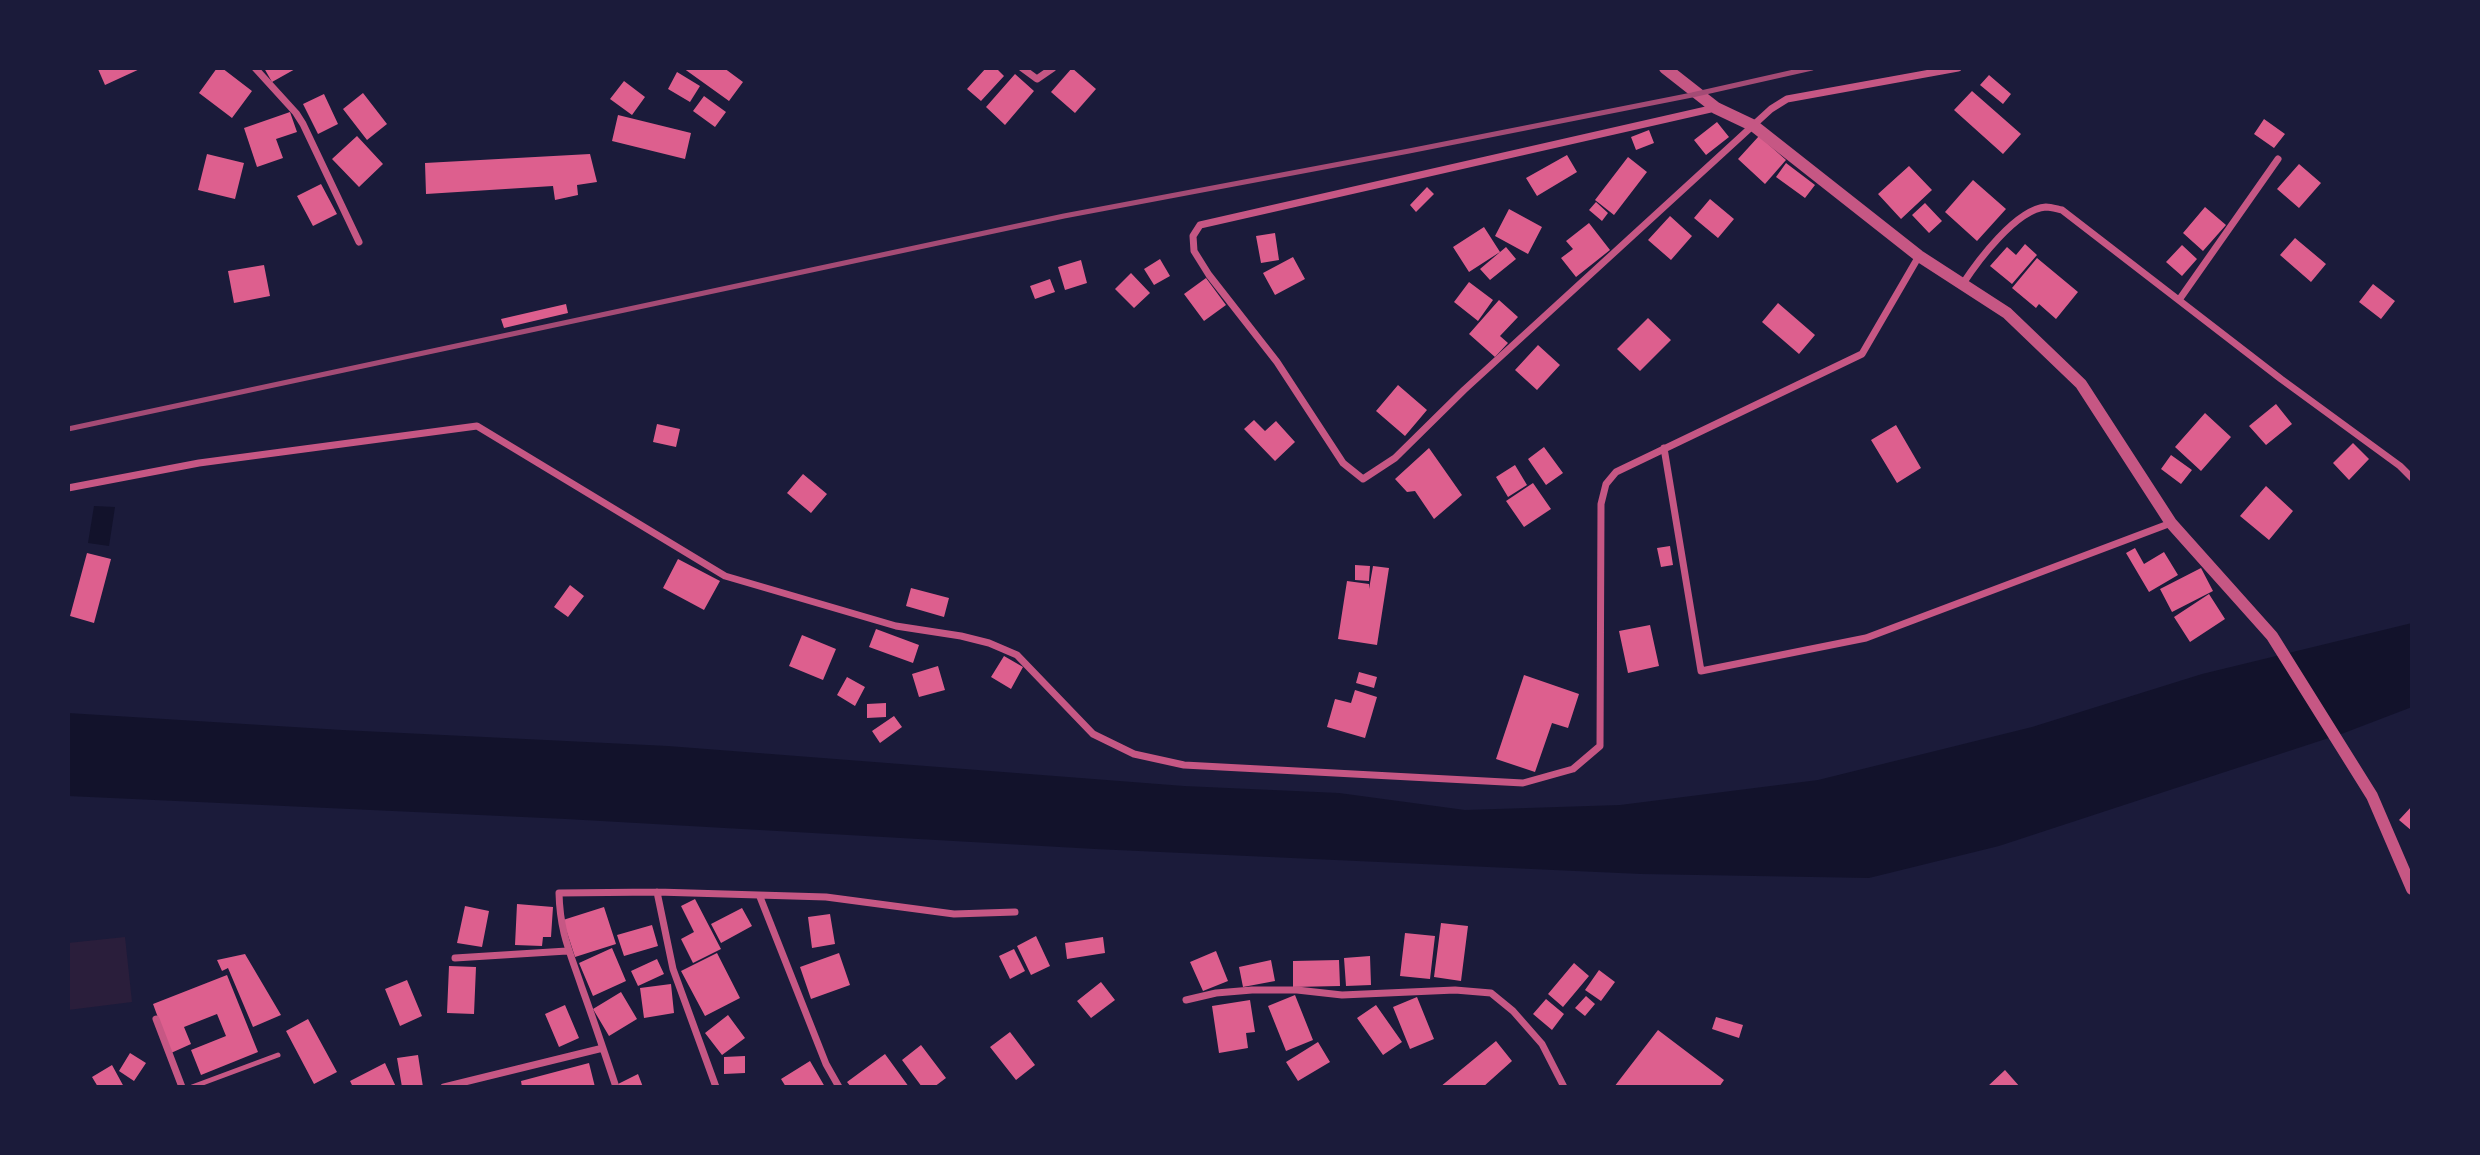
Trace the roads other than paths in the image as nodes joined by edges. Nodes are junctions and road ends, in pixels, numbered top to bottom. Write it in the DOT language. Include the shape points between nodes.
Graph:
graph roads {
  1 [pos="255,68"];
  2 [pos="1022,68"];
  3 [pos="1053,68"];
  4 [pos="1665,68"];
  5 [pos="1958,68"];
  6 [pos="1716,108"];
  7 [pos="1754,125"];
  8 [pos="2278,159"];
  9 [pos="359,242"];
  10 [pos="1919,256"];
  11 [pos="1962,285"];
  12 [pos="2179,300"];
  13 [pos="1664,448"];
  14 [pos="2412,478"];
  15 [pos="68,488"];
  16 [pos="2171,523"];
  17 [pos="2412,889"];
  18 [pos="657,892"];
  19 [pos="760,897"];
  20 [pos="1015,912"];
  21 [pos="567,951"];
  22 [pos="455,958"];
  23 [pos="1186,1000"];
  24 [pos="156,1019"];
  25 [pos="603,1048"];
  26 [pos="278,1055"];
  27 [pos="182,1087"];
  28 [pos="192,1087"];
  29 [pos="444,1087"];
  30 [pos="616,1087"];
  31 [pos="716,1087"];
  32 [pos="839,1087"];
  33 [pos="1564,1087"];
  1 -- 9 [label="street" via="303,124"];
  2 -- 3 [label="street" via="1037,79"];
  4 -- 6 [label="street"];
  5 -- 7 [label="street" via="1787,99"];
  6 -- 7 [label="street"];
  6 -- 7 [label="street" via="1200,225 1193,236 1194,251 1277,362 1343,463 1363,479 1395,458"];
  7 -- 10 [label="street"];
  8 -- 12 [label="street"];
  10 -- 11 [label="street"];
  10 -- 13 [label="street" via="1862,354"];
  11 -- 12 [label="street" via="1993,243 2023,216 2046,207 2062,210"];
  11 -- 16 [label="street" via="2007,313 2081,384"];
  12 -- 14 [label="street"];
  13 -- 15 [label="street" via="1616,472 1606,484 1601,504 1600,746 1573,769 1523,783 1184,765 1134,754 1093,734 1017,655 989,643 895,626 725,576 477,426 199,463"];
  13 -- 16 [label="street" via="1701,671 1866,638"];
  16 -- 17 [label="street" via="2272,636 2372,796"];
  18 -- 19 [label="street"];
  18 -- 21 [label="street" via="559,893"];
  18 -- 31 [label="street" via="673,969"];
  19 -- 20 [label="street" via="826,897 954,914"];
  19 -- 32 [label="street"];
  21 -- 22 [label="street"];
  21 -- 25 [label="street"];
  23 -- 33 [label="street" via="1216,993 1297,990 1342,995 1491,993 1542,1044"];
  24 -- 27 [label="street"];
  25 -- 29 [label="street"];
  25 -- 30 [label="street"];
  26 -- 28 [label="lane"];
}
